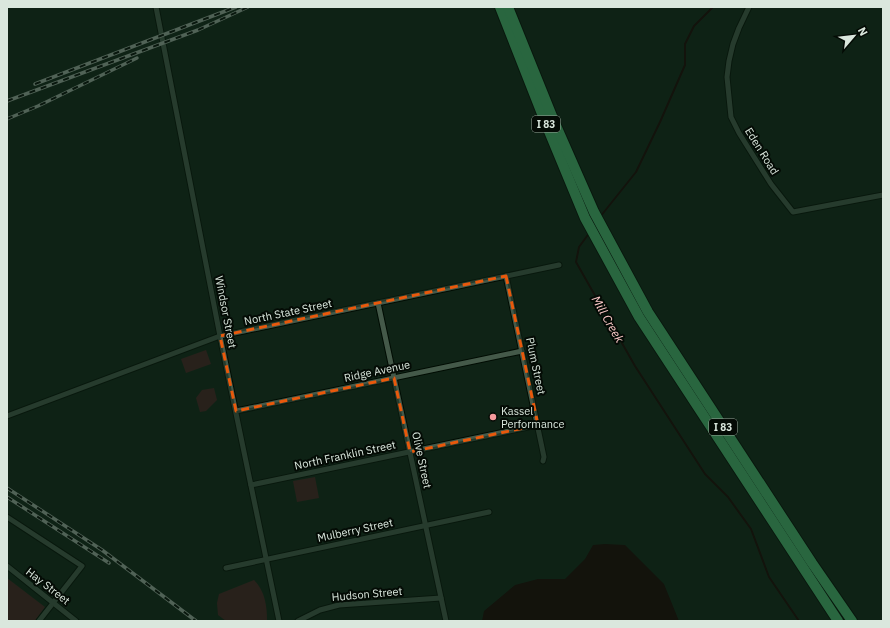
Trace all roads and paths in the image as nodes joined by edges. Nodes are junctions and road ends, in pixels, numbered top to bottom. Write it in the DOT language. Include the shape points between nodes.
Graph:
graph roads {
  1 [pos="156,7"];
  2 [pos="500,7"];
  3 [pos="508,7"];
  4 [pos="749,7"];
  5 [pos="512,28"];
  6 [pos="883,195"];
  7 [pos="559,265"];
  8 [pos="506,276"];
  9 [pos="378,303"];
  10 [pos="220,336"];
  11 [pos="522,351"];
  12 [pos="394,378"];
  13 [pos="236,410"];
  14 [pos="7,416"];
  15 [pos="538,425"];
  16 [pos="410,452"];
  17 [pos="543,461"];
  18 [pos="251,485"];
  19 [pos="489,512"];
  20 [pos="7,517"];
  21 [pos="426,526"];
  22 [pos="266,559"];
  23 [pos="7,566"];
  24 [pos="226,568"];
  25 [pos="441,598"];
  26 [pos="53,603"];
  27 [pos="39,621"];
  28 [pos="76,621"];
  29 [pos="279,621"];
  30 [pos="298,621"];
  31 [pos="446,621"];
  32 [pos="838,621"];
  33 [pos="852,621"];
  1 -- 10 [label="street, Windsor Street"];
  2 -- 5 [label="highway, I 83"];
  3 -- 5 [label="highway, I 83"];
  4 -- 6 [label="street, Eden Road" via="733,44 729,61 727,77 730,110 739,133 771,184 792,212"];
  5 -- 32 [label="highway, I 83" via="546,124 585,218 639,317"];
  5 -- 33 [label="highway, I 83" via="594,212 648,312"];
  7 -- 8 [label="street, North State Street"];
  8 -- 9 [label="street, North State Street"];
  8 -- 11 [label="street, Plum Street"];
  9 -- 10 [label="street, North State Street"];
  9 -- 12 [label="street, Olive Street"];
  10 -- 13 [label="street, Windsor Street"];
  10 -- 14 [label="street, North State Street"];
  11 -- 12 [label="street, Ridge Avenue"];
  11 -- 15 [label="street, Plum Street"];
  12 -- 13 [label="street, Ridge Avenue"];
  12 -- 16 [label="street, Olive Street"];
  13 -- 18 [label="street, Windsor Street"];
  15 -- 16 [label="street, North Franklin Street"];
  15 -- 17 [label="street, Plum Street"];
  16 -- 18 [label="street, North Franklin Street"];
  16 -- 21 [label="street, Olive Street"];
  18 -- 22 [label="street, Windsor Street"];
  19 -- 21 [label="street, Mulberry Street"];
  20 -- 26 [label="street" via="82,566"];
  21 -- 22 [label="street, Mulberry Street"];
  21 -- 25 [label="street, Olive Street"];
  22 -- 24 [label="street, Mulberry Street"];
  22 -- 29 [label="street, Windsor Street"];
  23 -- 26 [label="street, Hay Street"];
  25 -- 30 [label="street, Hudson Street" via="339,605 320,610"];
  25 -- 31 [label="street, Olive Street"];
  26 -- 27 [label="street"];
  26 -- 28 [label="street, Hay Street"];
}
